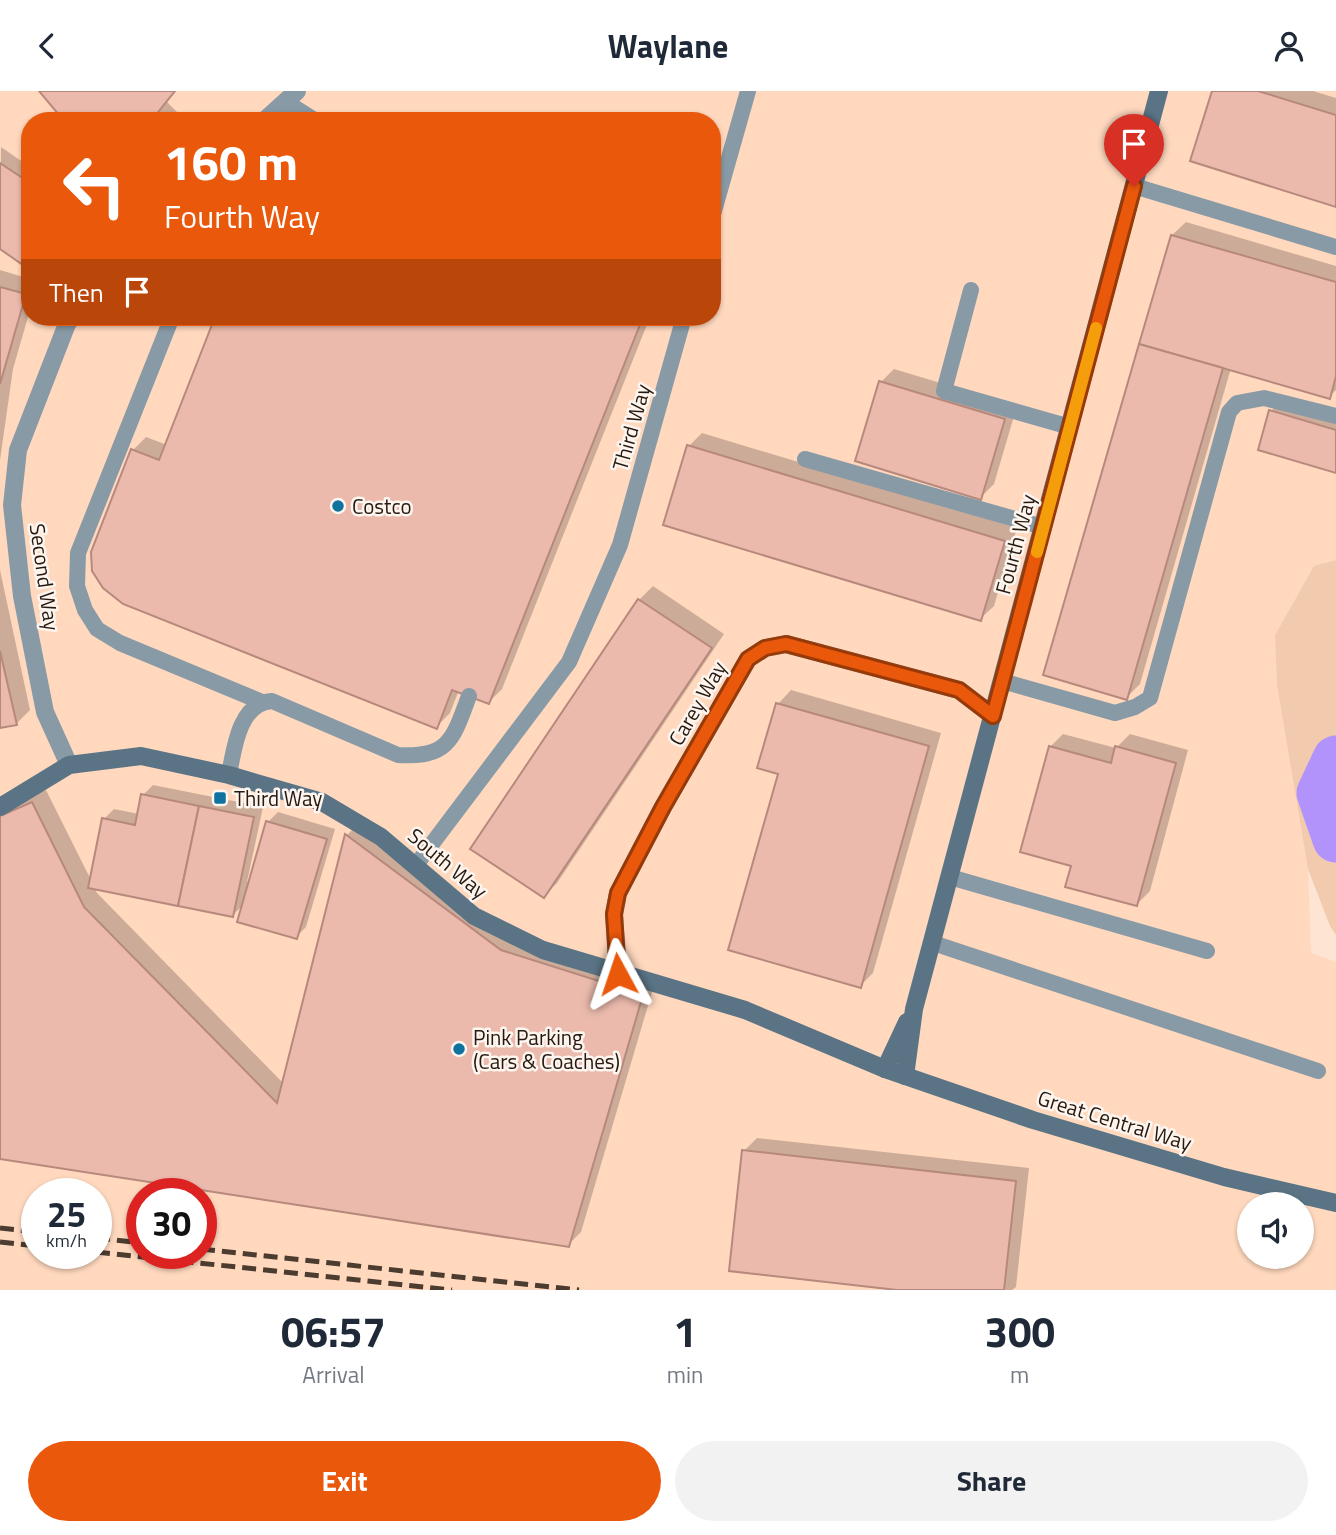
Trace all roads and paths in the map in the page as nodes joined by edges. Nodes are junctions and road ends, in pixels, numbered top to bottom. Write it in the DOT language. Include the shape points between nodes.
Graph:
graph roads {
  1 [pos="748,91"];
  2 [pos="1160,91"];
  3 [pos="291,96"];
  4 [pos="274,112"];
  5 [pos="307,112"];
  6 [pos="721,186"];
  7 [pos="1134,186"];
  8 [pos="1336,247"];
  9 [pos="971,291"];
  10 [pos="66,326"];
  11 [pos="168,326"];
  12 [pos="681,326"];
  13 [pos="1336,416"];
  14 [pos="1070,427"];
  15 [pos="805,459"];
  16 [pos="1044,527"];
  17 [pos="1002,681"];
  18 [pos="469,696"];
  19 [pos="262,702"];
  20 [pos="993,716"];
  21 [pos="69,765"];
  22 [pos="229,775"];
  23 [pos="0,807"];
  24 [pos="416,865"];
  25 [pos="950,877"];
  26 [pos="933,943"];
  27 [pos="1207,951"];
  28 [pos="618,974"];
  29 [pos="914,1009"];
  30 [pos="884,1069"];
  31 [pos="1318,1071"];
  32 [pos="905,1076"];
  33 [pos="1336,1203"];
  1 -- 6 [label="lane"];
  2 -- 7 [label="main road, Fourth Way"];
  3 -- 4 [label="street"];
  3 -- 5 [label="lane"];
  7 -- 8 [label="lane"];
  7 -- 14 [label="main road, Fourth Way"];
  9 -- 14 [label="lane" via="944,391"];
  10 -- 21 [label="street, Second Way" via="18,450 12,505 22,596 46,712"];
  11 -- 19 [label="lane" via="78,553 77,586 97,629"];
  12 -- 24 [label="lane, Third Way" via="620,545 569,662"];
  13 -- 17 [label="lane" via="1264,398 1237,403 1229,412 1150,698 1115,713"];
  14 -- 16 [label="main road, Fourth Way"];
  15 -- 16 [label="lane"];
  16 -- 17 [label="main road, Fourth Way"];
  17 -- 20 [label="main road, Fourth Way"];
  18 -- 19 [label="lane" via="449,743 437,752 418,756 398,755 272,701"];
  19 -- 22 [label="lane" via="244,722"];
  20 -- 25 [label="main road, Fourth Way"];
  20 -- 28 [label="street, Carey Way" via="959,690 786,644 765,648 748,659 618,893 614,914"];
  21 -- 22 [label="main road, South Way" via="141,756"];
  21 -- 23 [label="main road, South Way"];
  22 -- 24 [label="main road, South Way" via="322,802 381,837"];
  24 -- 28 [label="main road, South Way" via="474,916 543,950"];
  25 -- 26 [label="main road, Fourth Way"];
  25 -- 27 [label="lane"];
  26 -- 29 [label="main road, Fourth Way"];
  26 -- 31 [label="lane"];
  28 -- 30 [label="main road, South Way" via="745,1010"];
  29 -- 30 [label="main road"];
  29 -- 32 [label="main road"];
  30 -- 32 [label="main road, Great Central Way"];
  32 -- 33 [label="main road, Great Central Way" via="1224,1177"];
}
